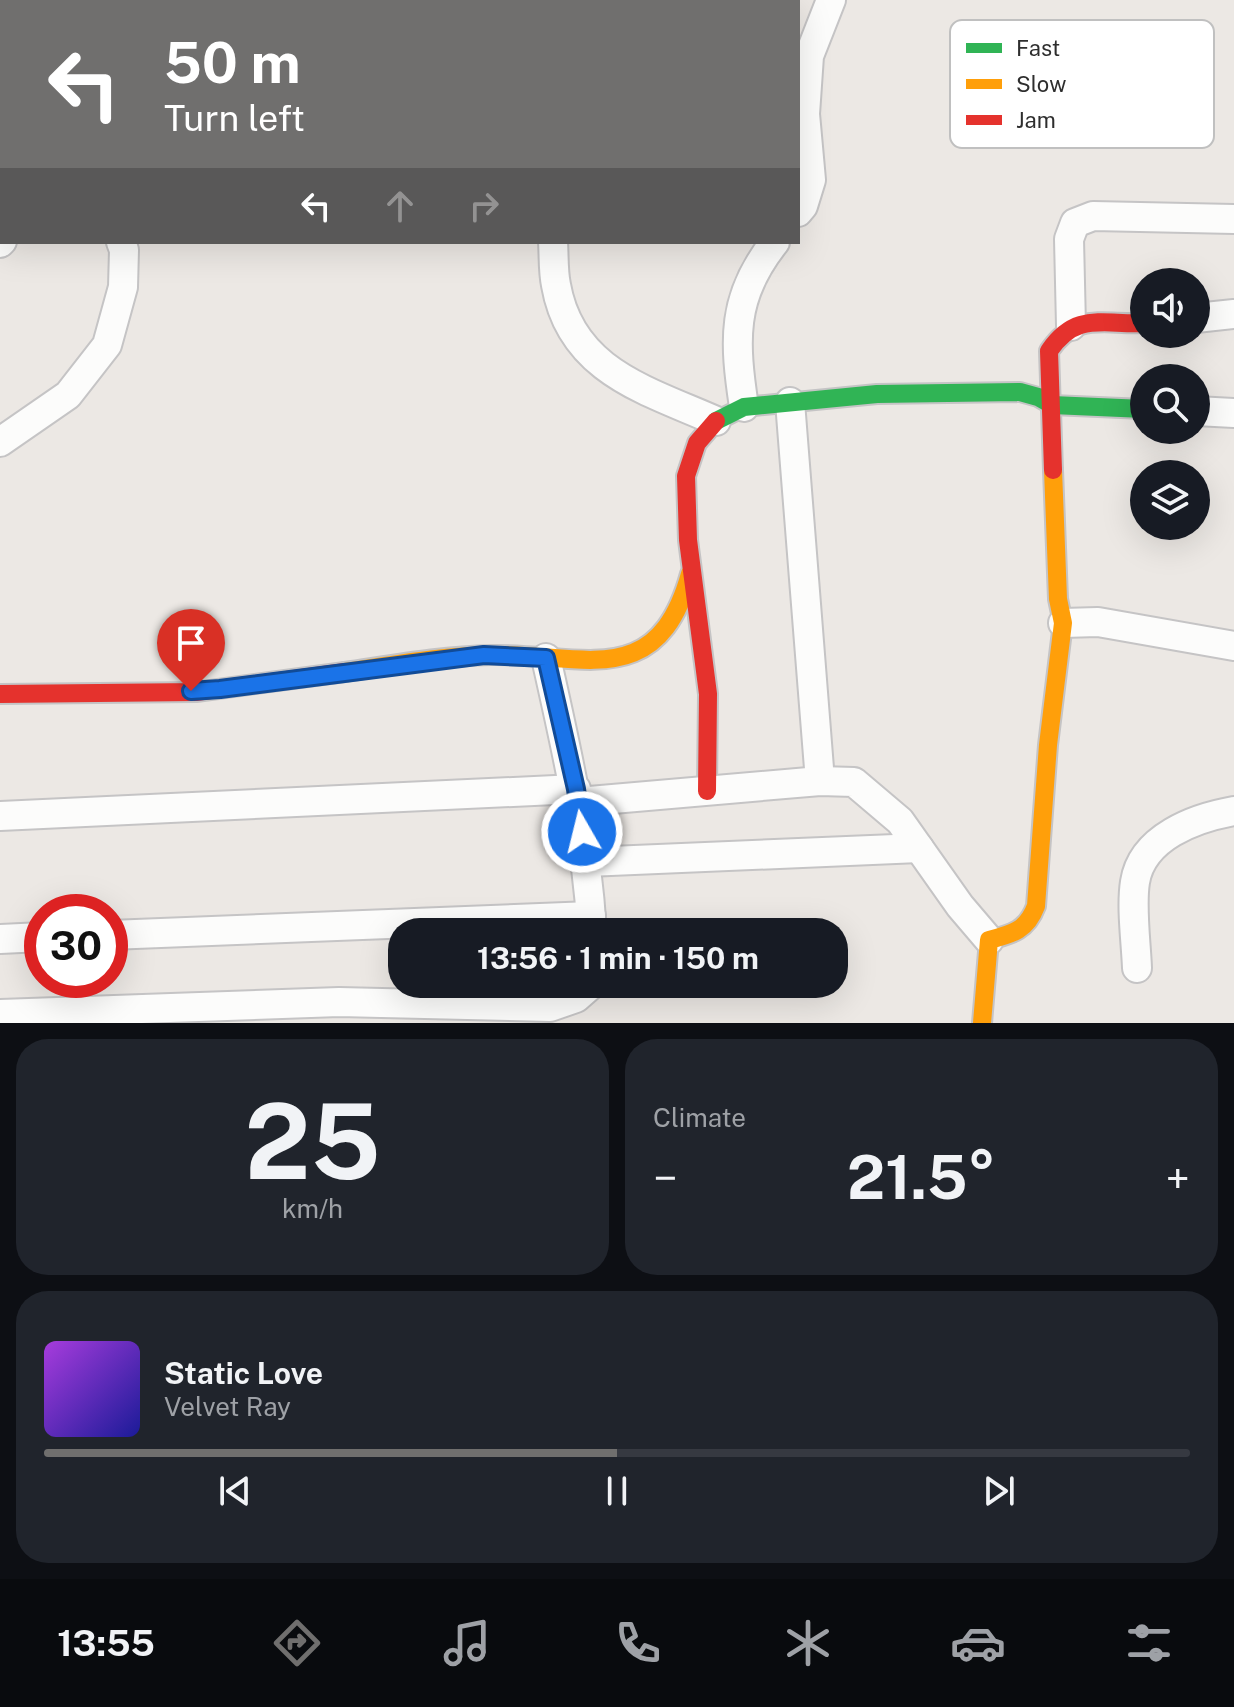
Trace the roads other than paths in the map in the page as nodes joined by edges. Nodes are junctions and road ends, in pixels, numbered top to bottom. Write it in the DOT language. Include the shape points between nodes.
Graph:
graph roads {
  1 [pos="831,0"];
  2 [pos="800,210"];
  3 [pos="1234,219"];
  4 [pos="122,244"];
  5 [pos="553,244"];
  6 [pos="773,244"];
  7 [pos="1234,314"];
  8 [pos="1210,317"];
  9 [pos="1130,322"];
  10 [pos="1071,326"];
  11 [pos="790,402"];
  12 [pos="1052,405"];
  13 [pos="744,407"];
  14 [pos="1130,408"];
  15 [pos="1210,412"];
  16 [pos="1234,413"];
  17 [pos="716,421"];
  18 [pos="0,442"];
  19 [pos="692,570"];
  20 [pos="1063,623"];
  21 [pos="1234,646"];
  22 [pos="546,658"];
  23 [pos="0,694"];
  24 [pos="820,781"];
  25 [pos="707,791"];
  26 [pos="577,796"];
  27 [pos="1234,811"];
  28 [pos="0,816"];
  29 [pos="919,848"];
  30 [pos="587,862"];
  31 [pos="592,918"];
  32 [pos="388,929"];
  33 [pos="128,935"];
  34 [pos="24,938"];
  35 [pos="0,939"];
  36 [pos="989,940"];
  37 [pos="1137,968"];
  38 [pos="576,998"];
  39 [pos="0,1014"];
  40 [pos="510,1014"];
  41 [pos="148,1016"];
  42 [pos="982,1023"];
  1 -- 2 [label="street" via="809,56 805,114 811,180"];
  3 -- 10 [label="street" via="1093,216 1075,223 1069,239"];
  4 -- 18 [label="street" via="123,287 107,345 68,395"];
  5 -- 17 [label="street" via="556,285 575,340 632,384"];
  6 -- 13 [label="street" via="757,264 737,320"];
  7 -- 8 [label="street"];
  9 -- 10 [label="street"];
  10 -- 12 [label="street" via="1049,351"];
  11 -- 12 [label="street" via="877,394 1020,392"];
  11 -- 13 [label="street"];
  11 -- 24 [label="street"];
  12 -- 14 [label="street"];
  12 -- 20 [label="street"];
  13 -- 17 [label="street"];
  15 -- 16 [label="street"];
  17 -- 19 [label="street" via="697,443 686,476"];
  19 -- 22 [label="street" via="673,621 638,651 590,660"];
  19 -- 25 [label="street" via="708,694"];
  20 -- 21 [label="street" via="1112,624"];
  20 -- 36 [label="street" via="1036,906 1023,931"];
  22 -- 23 [label="street" via="484,655 220,689"];
  22 -- 26 [label="street"];
  24 -- 25 [label="street"];
  24 -- 29 [label="street" via="854,782 900,821"];
  25 -- 26 [label="street"];
  26 -- 28 [label="street"];
  26 -- 30 [label="street"];
  27 -- 37 [label="street" via="1175,831 1142,858 1135,882"];
  29 -- 30 [label="street"];
  29 -- 36 [label="street"];
  30 -- 31 [label="street"];
  32 -- 33 [label="street"];
  34 -- 35 [label="street"];
  36 -- 42 [label="street"];
  38 -- 40 [label="street"];
  39 -- 41 [label="street"];
  40 -- 41 [label="street" via="339,1002"];
}
